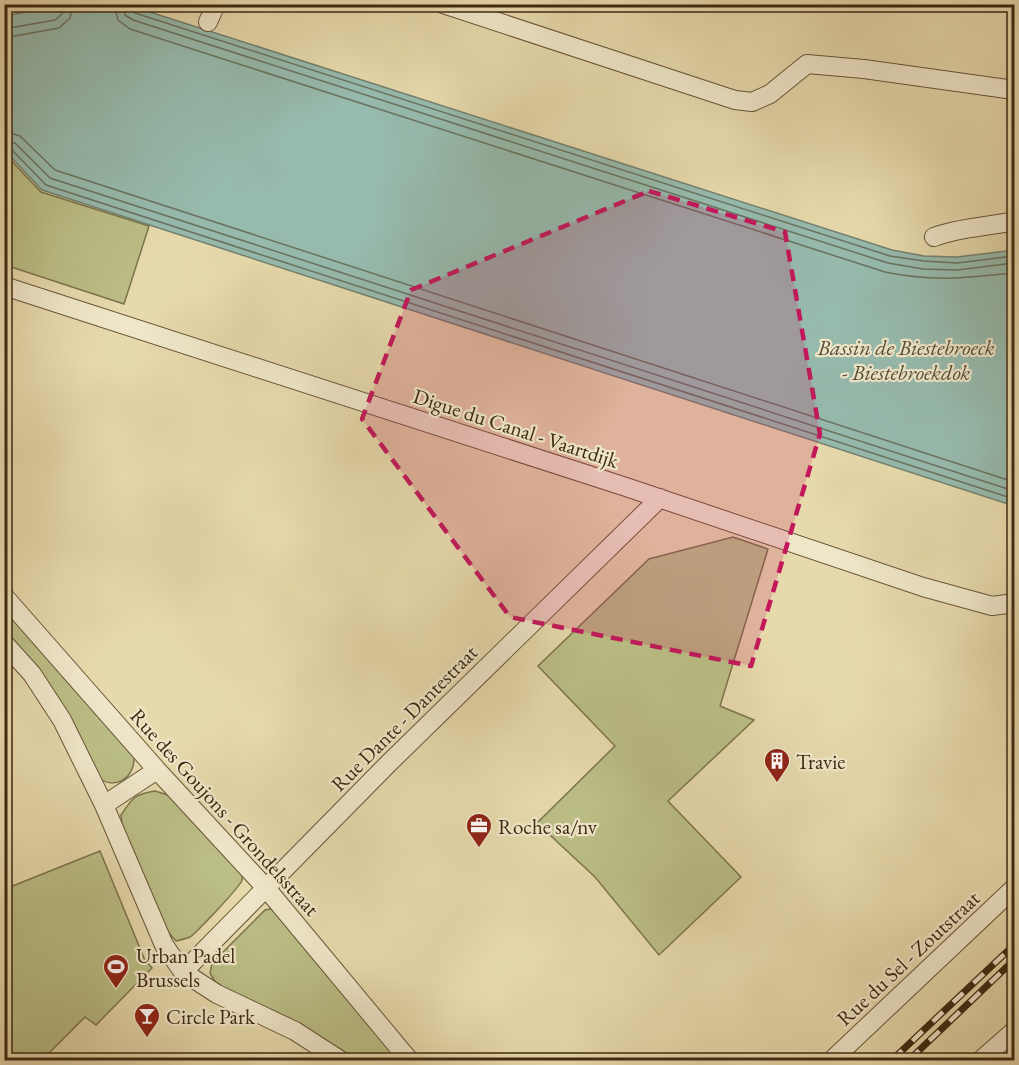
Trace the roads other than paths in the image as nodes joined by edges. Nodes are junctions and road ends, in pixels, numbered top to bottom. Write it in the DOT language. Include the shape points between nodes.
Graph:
graph roads {
  1 [pos="216,4"];
  2 [pos="443,4"];
  3 [pos="208,22"];
  4 [pos="1014,90"];
  5 [pos="1014,221"];
  6 [pos="934,237"];
  7 [pos="4,286"];
  8 [pos="660,498"];
  9 [pos="4,596"];
  10 [pos="1014,603"];
  11 [pos="4,643"];
  12 [pos="157,770"];
  13 [pos="104,805"];
  14 [pos="266,888"];
  15 [pos="1014,888"];
  16 [pos="183,972"];
  17 [pos="1014,1030"];
  18 [pos="340,1060"];
  19 [pos="409,1060"];
  20 [pos="832,1060"];
  21 [pos="981,1060"];
  1 -- 3 [label="street"];
  2 -- 4 [label="street" via="735,100 752,102 770,94 807,64"];
  5 -- 6 [label="street" via="952,230"];
  7 -- 8 [label="street, Digue du Canal - Vaartdijk"];
  8 -- 10 [label="street, Digue du Canal - Vaartdijk" via="923,587 992,606"];
  8 -- 14 [label="street, Rue Dante - Dantestraat"];
  9 -- 12 [label="street, Rue des Goujons - Grondelsstraat"];
  11 -- 13 [label="street" via="32,674 62,720"];
  12 -- 13 [label="street"];
  12 -- 14 [label="street, Rue des Goujons - Grondelsstraat"];
  13 -- 16 [label="street" via="164,945"];
  14 -- 16 [label="street, Rue Dante - Dantestraat"];
  14 -- 19 [label="street, Rue des Goujons - Grondelsstraat"];
  15 -- 20 [label="street, Rue du Sel - Zoutstraat"];
  16 -- 18 [label="street" via="217,994 295,1031"];
  17 -- 21 [label="street"];
}
